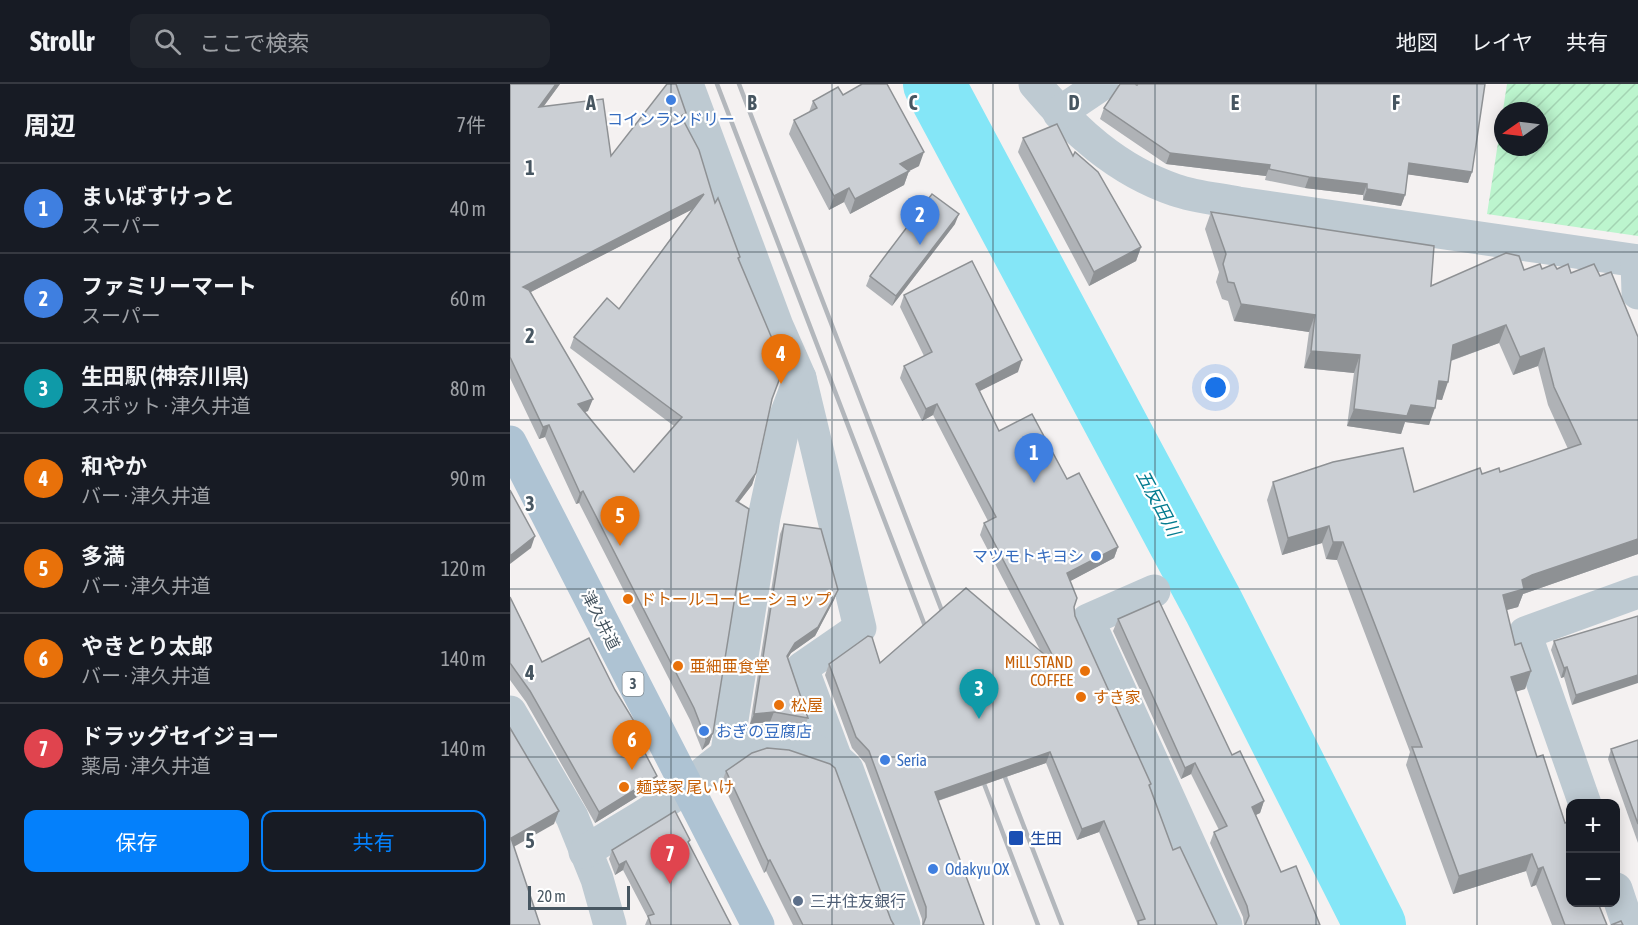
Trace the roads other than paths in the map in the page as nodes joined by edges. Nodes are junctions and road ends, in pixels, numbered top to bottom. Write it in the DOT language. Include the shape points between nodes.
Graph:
graph roads {
  1 [pos="687,84"];
  2 [pos="1035,84"];
  3 [pos="1101,84"];
  4 [pos="1059,112"];
  5 [pos="1638,261"];
  6 [pos="1638,293"];
  7 [pos="800,378"];
  8 [pos="510,442"];
  9 [pos="1154,591"];
  10 [pos="1638,592"];
  11 [pos="510,712"];
  12 [pos="726,758"];
  13 [pos="836,759"];
  14 [pos="686,787"];
  15 [pos="1583,799"];
  16 [pos="585,852"];
  17 [pos="1620,901"];
  18 [pos="610,925"];
  19 [pos="758,925"];
  20 [pos="904,925"];
  21 [pos="1226,925"];
  22 [pos="1628,925"];
  1 -- 7 [label="street"];
  2 -- 4 [label="street"];
  3 -- 4 [label="street"];
  4 -- 5 [label="street" via="1092,145 1134,173 1177,191"];
  5 -- 6 [label="street"];
  7 -- 12 [label="street" via="786,415 764,517"];
  7 -- 13 [label="street" via="860,628 802,668"];
  8 -- 14 [label="main road, 津久井道 / 3"];
  9 -- 21 [label="street" via="1088,620"];
  10 -- 15 [label="street" via="1525,633"];
  11 -- 16 [label="street" via="572,817"];
  12 -- 13 [label="street" via="745,745 762,740 812,749"];
  12 -- 14 [label="street"];
  13 -- 20 [label="street" via="847,769"];
  14 -- 16 [label="street"];
  14 -- 19 [label="main road, 津久井道 / 3"];
  16 -- 18 [label="street"];
  17 -- 22 [label="street"];
}
